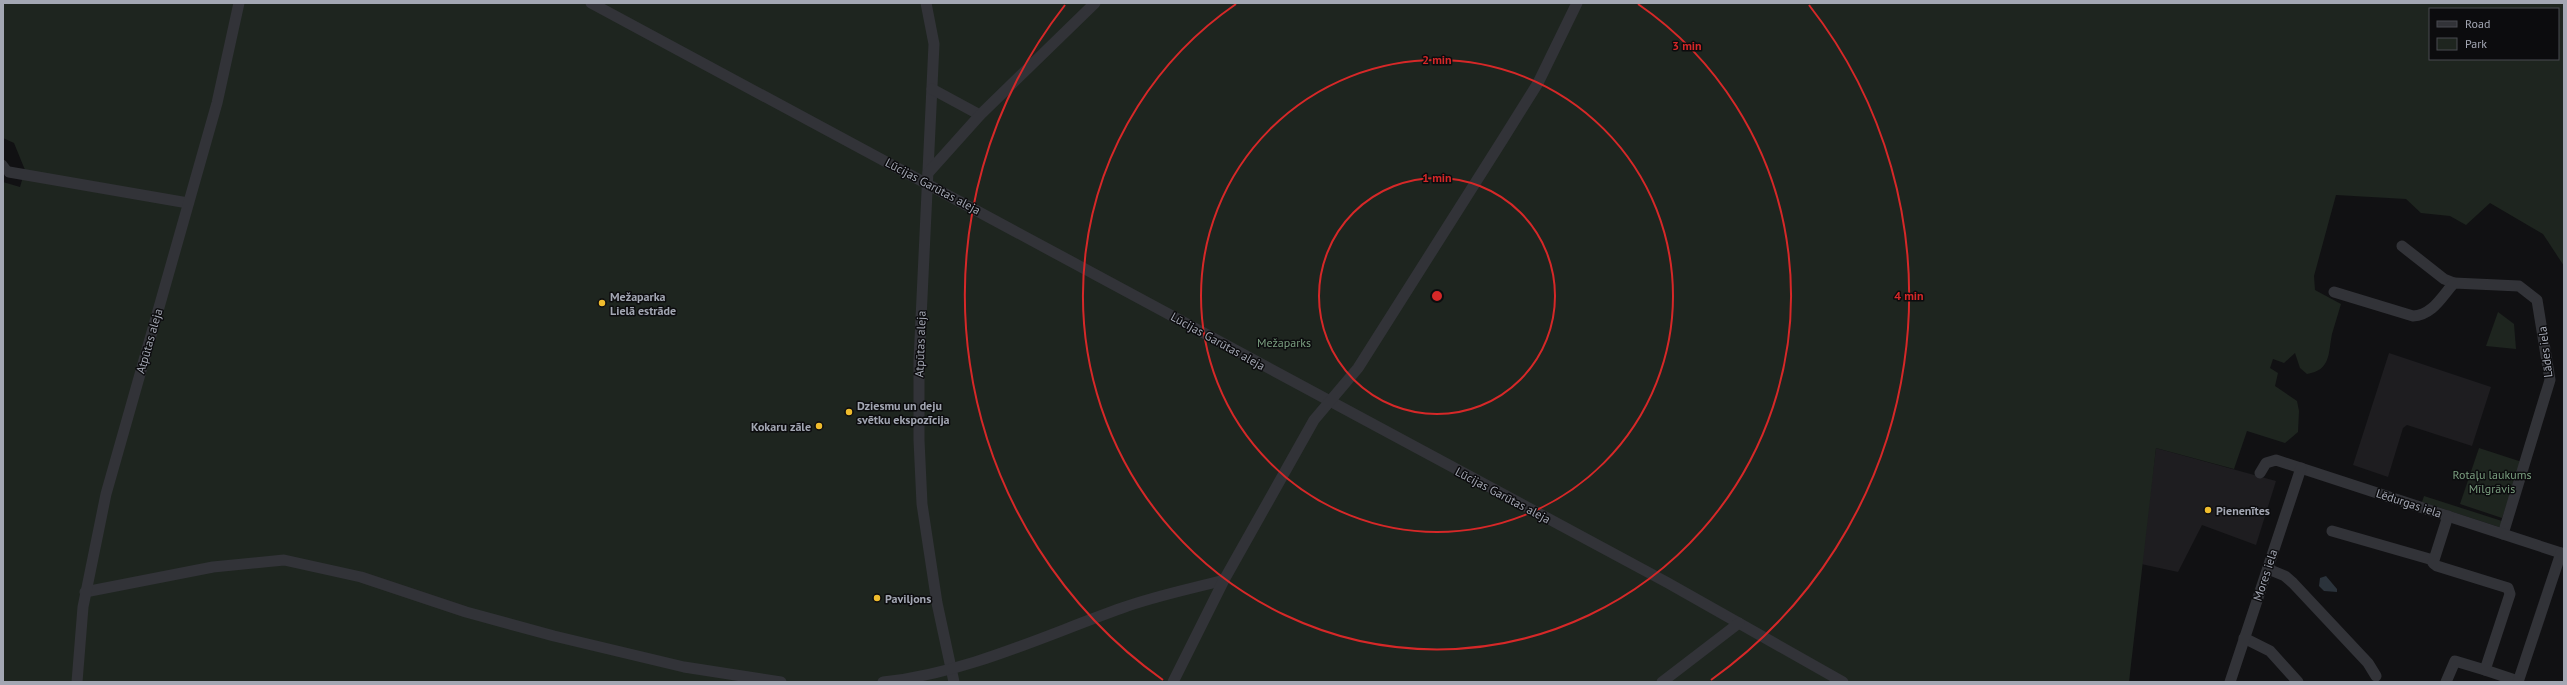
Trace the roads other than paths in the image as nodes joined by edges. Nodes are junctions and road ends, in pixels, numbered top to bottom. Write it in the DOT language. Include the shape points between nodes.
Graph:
graph roads {
  1 [pos="239,3"];
  2 [pos="591,3"];
  3 [pos="926,3"];
  4 [pos="1095,3"];
  5 [pos="1577,3"];
  6 [pos="932,89"];
  7 [pos="980,115"];
  8 [pos="5,169"];
  9 [pos="928,178"];
  10 [pos="188,203"];
  11 [pos="2402,246"];
  12 [pos="2454,283"];
  13 [pos="2334,292"];
  14 [pos="1330,402"];
  15 [pos="2301,468"];
  16 [pos="2260,473"];
  17 [pos="2448,516"];
  18 [pos="2332,530"];
  19 [pos="2503,534"];
  20 [pos="2562,554"];
  21 [pos="2433,560"];
  22 [pos="2268,569"];
  23 [pos="1224,580"];
  24 [pos="85,592"];
  25 [pos="1739,623"];
  26 [pos="2244,638"];
  27 [pos="950,670"];
  28 [pos="2485,670"];
  29 [pos="2376,676"];
  30 [pos="77,682"];
  31 [pos="780,682"];
  32 [pos="882,682"];
  33 [pos="954,682"];
  34 [pos="1174,682"];
  35 [pos="1662,682"];
  36 [pos="1843,682"];
  37 [pos="2230,682"];
  38 [pos="2298,682"];
  39 [pos="2446,682"];
  40 [pos="2518,682"];
  1 -- 10 [label="street, Atpūtas aleja" via="217,102"];
  2 -- 9 [label="street, Lūcijas Garūtas aleja"];
  3 -- 6 [label="street, Atpūtas aleja" via="934,44"];
  4 -- 7 [label="street"];
  5 -- 14 [label="street" via="1538,83 1358,368"];
  6 -- 7 [label="street"];
  6 -- 9 [label="street, Atpūtas aleja"];
  7 -- 9 [label="street"];
  8 -- 10 [label="street"];
  9 -- 14 [label="street, Lūcijas Garūtas aleja"];
  9 -- 27 [label="street, Atpūtas aleja" via="919,361 919,440 922,504 936,603"];
  10 -- 24 [label="street, Atpūtas aleja" via="106,494"];
  11 -- 12 [label="street, Lādes iela" via="2444,279"];
  12 -- 13 [label="street" via="2432,309 2422,315 2413,316"];
  12 -- 19 [label="street, Lādes iela" via="2519,286 2533,295 2539,307 2550,380"];
  14 -- 23 [label="street" via="1314,420"];
  14 -- 25 [label="street, Lūcijas Garūtas aleja"];
  15 -- 16 [label="street, Lēdurgas iela" via="2270,461"];
  15 -- 17 [label="street, Lēdurgas iela"];
  15 -- 22 [label="street, Mores iela"];
  17 -- 19 [label="street, Lēdurgas iela"];
  17 -- 21 [label="street"];
  18 -- 21 [label="street"];
  19 -- 20 [label="street, Lēdurgas iela"];
  20 -- 40 [label="street"];
  21 -- 28 [label="street" via="2437,566 2508,588 2510,594"];
  22 -- 26 [label="street, Mores iela"];
  22 -- 29 [label="street" via="2285,576 2293,583 2368,663"];
  23 -- 27 [label="street" via="1123,608 1016,649"];
  23 -- 34 [label="street"];
  24 -- 30 [label="street, Atpūtas aleja"];
  24 -- 31 [label="street" via="213,567 284,560 361,577 466,612 554,636 684,667"];
  25 -- 35 [label="street"];
  25 -- 36 [label="street, Lūcijas Garūtas aleja"];
  26 -- 37 [label="street, Mores iela"];
  26 -- 38 [label="street" via="2270,651"];
  27 -- 32 [label="street"];
  27 -- 33 [label="street, Atpūtas aleja"];
  28 -- 39 [label="street" via="2455,661"];
  28 -- 40 [label="street"];
}
